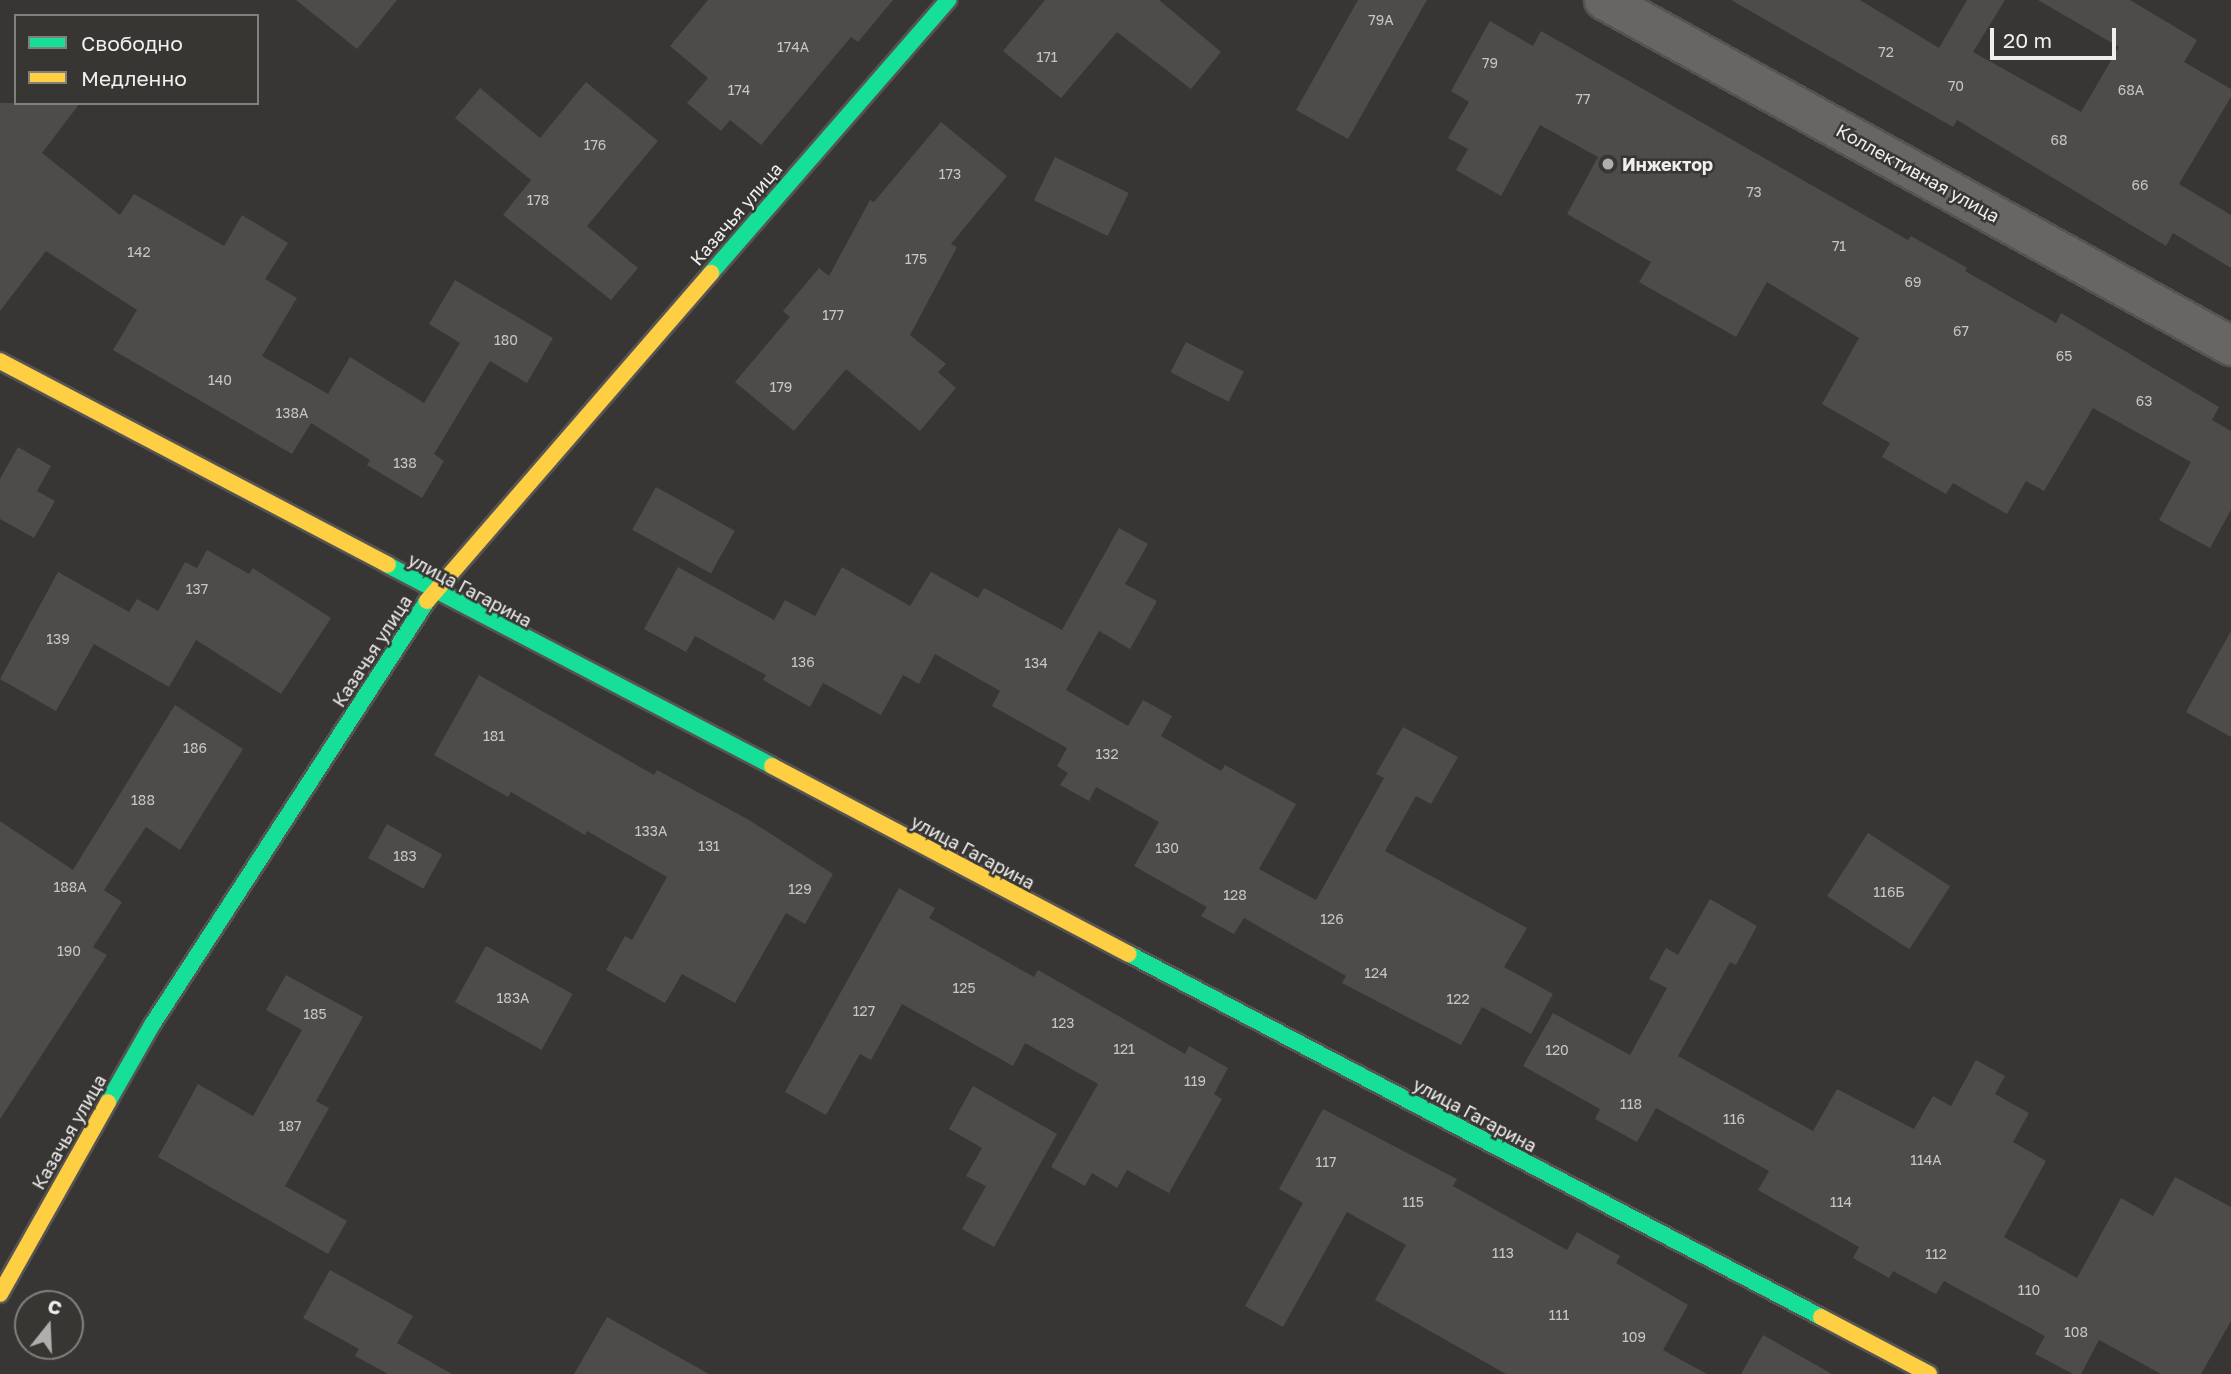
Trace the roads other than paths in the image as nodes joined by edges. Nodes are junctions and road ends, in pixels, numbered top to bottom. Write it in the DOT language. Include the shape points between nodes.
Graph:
graph roads {
  1 [pos="948,0"];
  2 [pos="1604,0"];
  3 [pos="2231,346"];
  4 [pos="0,361"];
  5 [pos="433,592"];
  6 [pos="0,1294"];
  7 [pos="1929,1374"];
  1 -- 5 [label="street, Казачья улица"];
  2 -- 3 [label="street, Коллективная улица"];
  4 -- 5 [label="street, улица Гагарина"];
  5 -- 6 [label="street, Казачья улица" via="152,1025"];
  5 -- 7 [label="street, улица Гагарина"];
}
